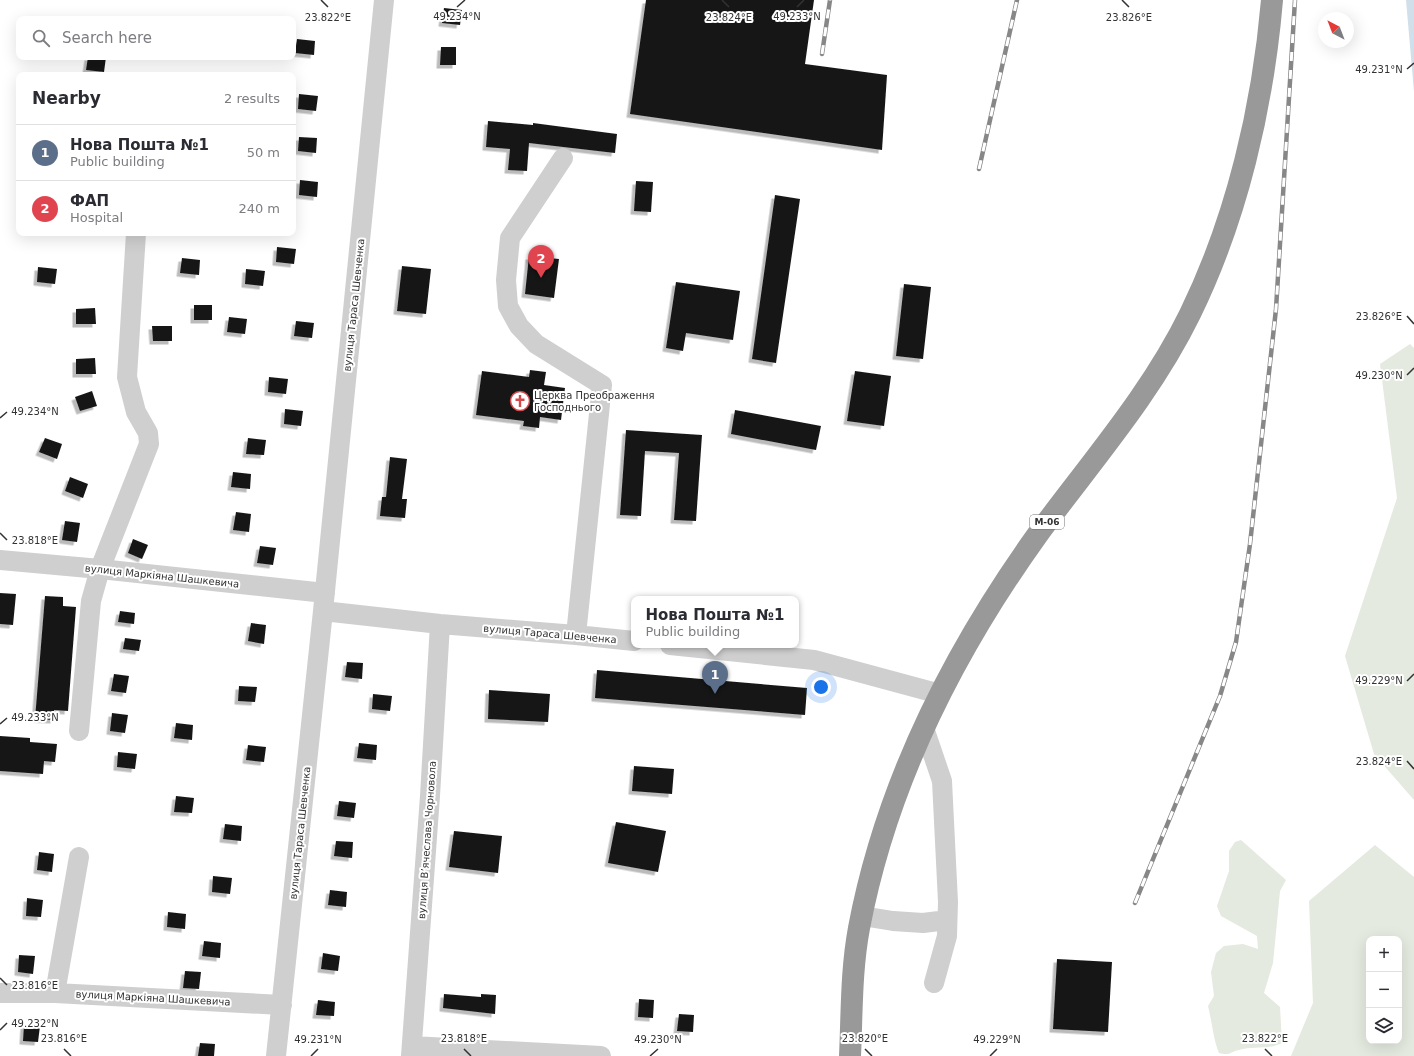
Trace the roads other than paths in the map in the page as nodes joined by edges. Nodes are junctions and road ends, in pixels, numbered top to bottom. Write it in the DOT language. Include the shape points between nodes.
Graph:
graph roads {
  1 [pos="384,0"];
  2 [pos="1272,0"];
  3 [pos="563,158"];
  4 [pos="136,236"];
  5 [pos="0,560"];
  6 [pos="100,569"];
  7 [pos="324,602"];
  8 [pos="440,624"];
  9 [pos="576,635"];
  10 [pos="631,641"];
  11 [pos="699,648"];
  12 [pos="940,694"];
  13 [pos="924,728"];
  14 [pos="79,731"];
  15 [pos="79,857"];
  16 [pos="862,916"];
  17 [pos="948,920"];
  18 [pos="934,983"];
  19 [pos="0,993"];
  20 [pos="55,993"];
  21 [pos="282,1005"];
  22 [pos="412,1051"];
  23 [pos="276,1056"];
  24 [pos="601,1056"];
  25 [pos="850,1056"];
  1 -- 7 [label="street, вулиця Тараса Шевченка"];
  2 -- 12 [label="highway, М-06" via="1252,138 1216,254 1190,315 1158,372 1120,427 1004,582"];
  3 -- 9 [label="street" via="510,238 506,280 508,306 519,326 536,344 602,385"];
  4 -- 6 [label="street" via="128,377 136,412 148,433 149,444"];
  5 -- 6 [label="street, вулиця Маркіяна Шашкевича"];
  6 -- 7 [label="street, вулиця Маркіяна Шашкевича"];
  6 -- 14 [label="street" via="91,601"];
  7 -- 8 [label="street, вулиця Тараса Шевченка"];
  7 -- 21 [label="street, вулиця Тараса Шевченка"];
  8 -- 9 [label="street, вулиця Тараса Шевченка"];
  8 -- 22 [label="street, вулиця Вʼячеслава Чорновола"];
  9 -- 10 [label="street, вулиця Тараса Шевченка"];
  11 -- 12 [label="street" via="814,660"];
  12 -- 13 [label="highway, М-06"];
  13 -- 16 [label="highway, М-06" via="891,811 874,863"];
  13 -- 17 [label="street" via="942,781"];
  15 -- 20 [label="street"];
  16 -- 17 [label="street" via="923,923"];
  16 -- 25 [label="highway, М-06" via="852,981"];
  17 -- 18 [label="street" via="947,936"];
  19 -- 20 [label="street, вулиця Маркіяна Шашкевича"];
  20 -- 21 [label="street, вулиця Маркіяна Шашкевича"];
  21 -- 23 [label="street, вулиця Тараса Шевченка"];
  22 -- 24 [label="street"];
}
